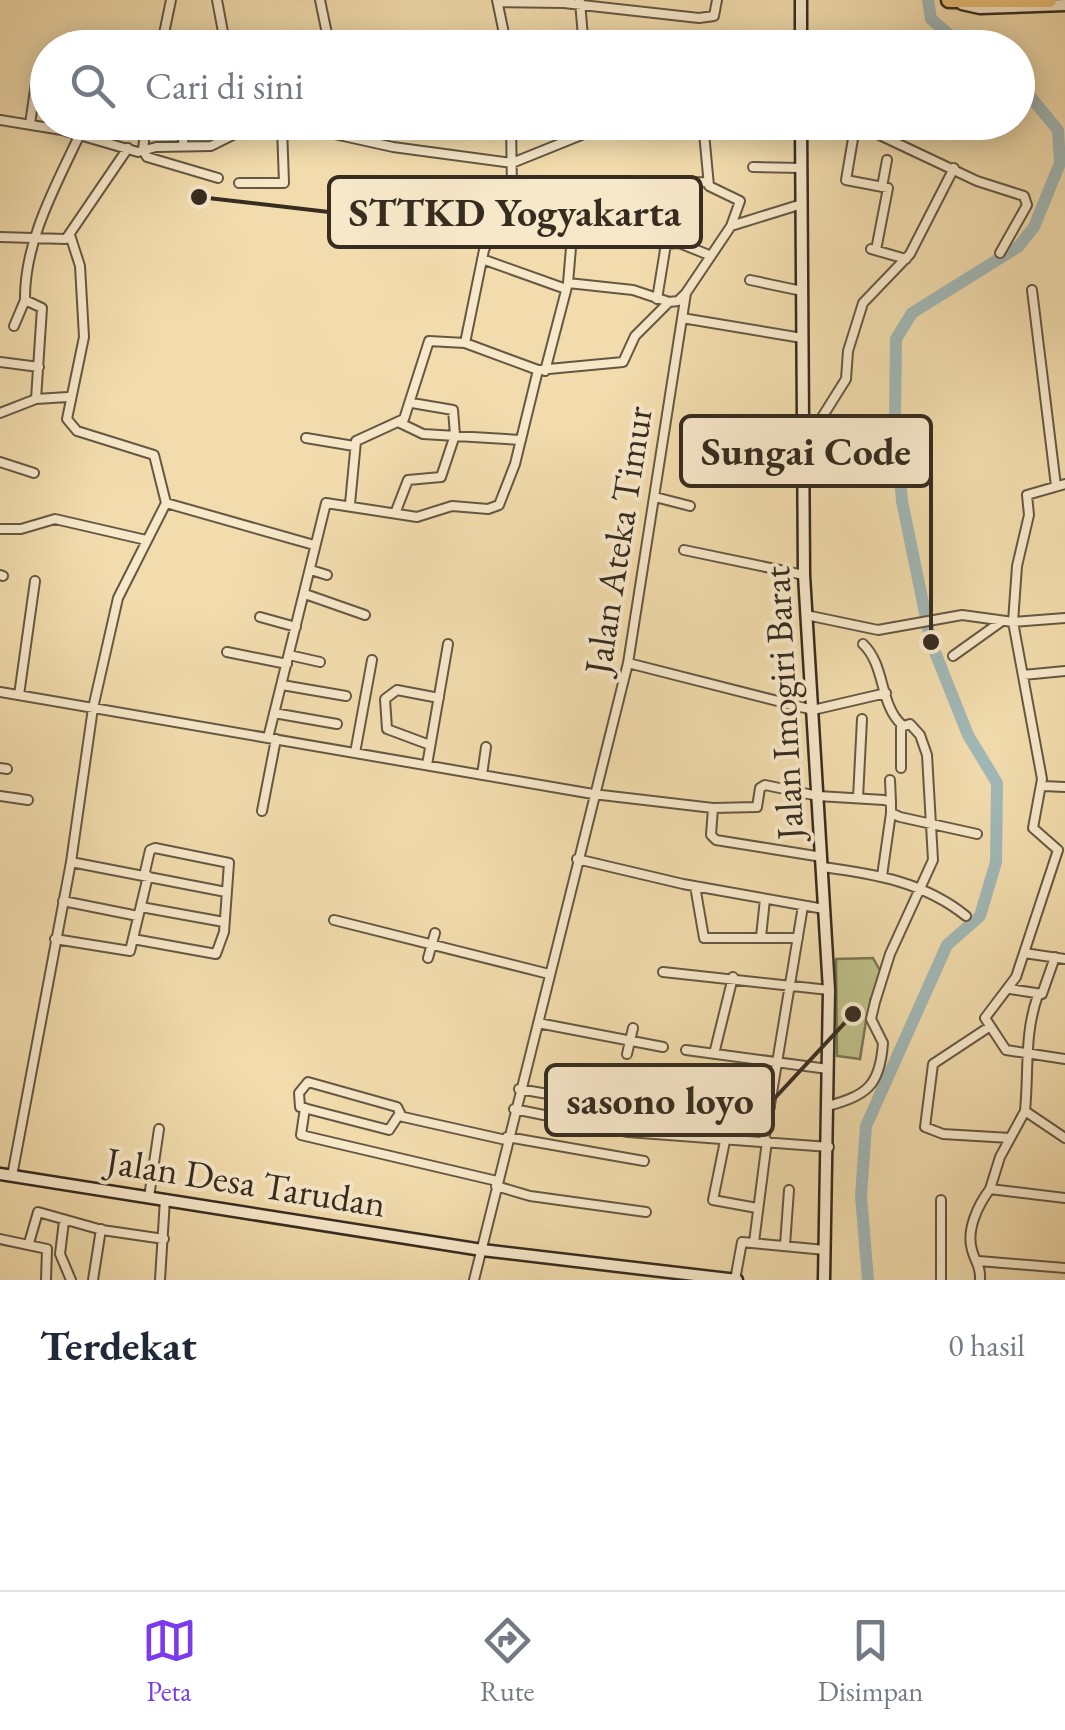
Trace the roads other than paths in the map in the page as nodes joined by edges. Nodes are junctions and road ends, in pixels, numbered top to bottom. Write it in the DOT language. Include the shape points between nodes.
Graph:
graph roads {
  1 [pos="171,0"];
  2 [pos="217,0"];
  3 [pos="320,0"];
  4 [pos="716,0"];
  5 [pos="802,0"];
  6 [pos="950,0"];
  7 [pos="1049,0"];
  8 [pos="497,1"];
  9 [pos="580,3"];
  10 [pos="1065,6"];
  11 [pos="165,30"];
  12 [pos="223,30"];
  13 [pos="326,30"];
  14 [pos="503,30"];
  15 [pos="582,30"];
  16 [pos="801,30"];
  17 [pos="0,120"];
  18 [pos="30,124"];
  19 [pos="77,140"];
  20 [pos="101,140"];
  21 [pos="144,140"];
  22 [pos="183,140"];
  23 [pos="225,140"];
  24 [pos="280,140"];
  25 [pos="366,140"];
  26 [pos="512,140"];
  27 [pos="560,140"];
  28 [pos="704,140"];
  29 [pos="800,140"];
  30 [pos="853,140"];
  31 [pos="885,140"];
  32 [pos="183,146"];
  33 [pos="128,148"];
  34 [pos="143,150"];
  35 [pos="887,160"];
  36 [pos="512,162"];
  37 [pos="754,166"];
  38 [pos="801,168"];
  39 [pos="954,168"];
  40 [pos="218,178"];
  41 [pos="240,182"];
  42 [pos="708,182"];
  43 [pos="882,187"];
  44 [pos="512,188"];
  45 [pos="569,196"];
  46 [pos="802,204"];
  47 [pos="731,226"];
  48 [pos="573,234"];
  49 [pos="70,235"];
  50 [pos="0,237"];
  51 [pos="34,240"];
  52 [pos="666,244"];
  53 [pos="1000,253"];
  54 [pos="709,255"];
  55 [pos="906,259"];
  56 [pos="482,260"];
  57 [pos="750,280"];
  58 [pos="567,286"];
  59 [pos="1032,290"];
  60 [pos="802,291"];
  61 [pos="686,293"];
  62 [pos="657,298"];
  63 [pos="25,300"];
  64 [pos="669,302"];
  65 [pos="682,318"];
  66 [pos="14,326"];
  67 [pos="802,338"];
  68 [pos="465,343"];
  69 [pos="1,362"];
  70 [pos="39,367"];
  71 [pos="542,370"];
  72 [pos="0,376"];
  73 [pos="68,397"];
  74 [pos="36,399"];
  75 [pos="412,403"];
  76 [pos="0,413"];
  77 [pos="400,424"];
  78 [pos="455,435"];
  79 [pos="306,438"];
  80 [pos="803,438"];
  81 [pos="521,440"];
  82 [pos="354,446"];
  83 [pos="0,462"];
  84 [pos="34,473"];
  85 [pos="1061,485"];
  86 [pos="656,497"];
  87 [pos="166,503"];
  88 [pos="350,504"];
  89 [pos="690,506"];
  90 [pos="396,511"];
  91 [pos="0,528"];
  92 [pos="146,540"];
  93 [pos="314,545"];
  94 [pos="684,550"];
  95 [pos="311,570"];
  96 [pos="327,575"];
  97 [pos="804,575"];
  98 [pos="35,581"];
  99 [pos="305,594"];
  100 [pos="365,615"];
  101 [pos="806,615"];
  102 [pos="260,617"];
  103 [pos="1065,618"];
  104 [pos="1002,621"];
  105 [pos="1013,622"];
  106 [pos="296,628"];
  107 [pos="448,644"];
  108 [pos="863,644"];
  109 [pos="227,652"];
  110 [pos="953,656"];
  111 [pos="288,660"];
  112 [pos="372,660"];
  113 [pos="320,662"];
  114 [pos="628,664"];
  115 [pos="1065,672"];
  116 [pos="1024,675"];
  117 [pos="282,685"];
  118 [pos="0,692"];
  119 [pos="886,693"];
  120 [pos="19,695"];
  121 [pos="346,696"];
  122 [pos="439,698"];
  123 [pos="93,708"];
  124 [pos="813,710"];
  125 [pos="274,714"];
  126 [pos="862,719"];
  127 [pos="337,724"];
  128 [pos="902,724"];
  129 [pos="272,738"];
  130 [pos="430,745"];
  131 [pos="486,747"];
  132 [pos="355,753"];
  133 [pos="427,765"];
  134 [pos="900,768"];
  135 [pos="482,775"];
  136 [pos="890,780"];
  137 [pos="1042,786"];
  138 [pos="1065,786"];
  139 [pos="594,794"];
  140 [pos="0,796"];
  141 [pos="818,796"];
  142 [pos="858,798"];
  143 [pos="28,800"];
  144 [pos="891,802"];
  145 [pos="713,808"];
  146 [pos="262,811"];
  147 [pos="891,813"];
  148 [pos="930,820"];
  149 [pos="978,834"];
  150 [pos="1062,849"];
  151 [pos="577,859"];
  152 [pos="70,862"];
  153 [pos="822,862"];
  154 [pos="146,876"];
  155 [pos="882,876"];
  156 [pos="696,886"];
  157 [pos="920,888"];
  158 [pos="226,892"];
  159 [pos="765,899"];
  160 [pos="62,901"];
  161 [pos="802,906"];
  162 [pos="824,909"];
  163 [pos="140,912"];
  164 [pos="966,916"];
  165 [pos="334,920"];
  166 [pos="224,922"];
  167 [pos="434,933"];
  168 [pos="761,937"];
  169 [pos="798,938"];
  170 [pos="133,939"];
  171 [pos="55,940"];
  172 [pos="432,944"];
  173 [pos="1024,953"];
  174 [pos="428,958"];
  175 [pos="1060,958"];
  176 [pos="663,972"];
  177 [pos="549,974"];
  178 [pos="733,977"];
  179 [pos="791,984"];
  180 [pos="1010,989"];
  181 [pos="828,990"];
  182 [pos="1038,995"];
  183 [pos="538,1023"];
  184 [pos="989,1027"];
  185 [pos="633,1028"];
  186 [pos="630,1042"];
  187 [pos="663,1048"];
  188 [pos="686,1050"];
  189 [pos="626,1054"];
  190 [pos="714,1054"];
  191 [pos="1030,1054"];
  192 [pos="1065,1059"];
  193 [pos="775,1061"];
  194 [pos="828,1069"];
  195 [pos="519,1089"];
  196 [pos="683,1097"];
  197 [pos="606,1104"];
  198 [pos="828,1106"];
  199 [pos="770,1107"];
  200 [pos="305,1108"];
  201 [pos="514,1109"];
  202 [pos="1025,1112"];
  203 [pos="399,1116"];
  204 [pos="159,1130"];
  205 [pos="1010,1138"];
  206 [pos="1065,1138"];
  207 [pos="507,1139"];
  208 [pos="724,1141"];
  209 [pos="765,1141"];
  210 [pos="829,1147"];
  211 [pos="644,1161"];
  212 [pos="4,1177"];
  213 [pos="496,1184"];
  214 [pos="789,1190"];
  215 [pos="990,1190"];
  216 [pos="149,1197"];
  217 [pos="1065,1198"];
  218 [pos="164,1199"];
  219 [pos="941,1200"];
  220 [pos="758,1208"];
  221 [pos="646,1212"];
  222 [pos="64,1221"];
  223 [pos="101,1230"];
  224 [pos="0,1239"];
  225 [pos="161,1239"];
  226 [pos="754,1242"];
  227 [pos="29,1243"];
  228 [pos="785,1246"];
  229 [pos="482,1250"];
  230 [pos="825,1250"];
  231 [pos="979,1261"];
  232 [pos="1065,1268"];
  233 [pos="46,1280"];
  234 [pos="71,1280"];
  235 [pos="92,1280"];
  236 [pos="160,1280"];
  237 [pos="474,1280"];
  238 [pos="728,1280"];
  239 [pos="736,1280"];
  240 [pos="824,1280"];
  241 [pos="941,1280"];
  242 [pos="980,1280"];
  1 -- 11 [label="street"];
  2 -- 12 [label="street"];
  3 -- 13 [label="street"];
  4 -- 9 [label="street" via="714,16 699,18"];
  5 -- 16 [label="main road"];
  6 -- 7 [label="highway"];
  6 -- 10 [label="main road" via="980,8"];
  8 -- 9 [label="street"];
  8 -- 14 [label="street"];
  9 -- 15 [label="street"];
  17 -- 18 [label="street"];
  19 -- 51 [label="street"];
  20 -- 33 [label="street"];
  21 -- 34 [label="street"];
  22 -- 32 [label="street"];
  23 -- 32 [label="street"];
  24 -- 41 [label="street" via="284,182"];
  25 -- 36 [label="street"];
  26 -- 36 [label="street"];
  27 -- 36 [label="street"];
  28 -- 42 [label="street"];
  29 -- 38 [label="main road, Jalan Imogiri Barat"];
  30 -- 43 [label="street" via="846,180"];
  31 -- 39 [label="street"];
  32 -- 34 [label="street"];
  33 -- 34 [label="street"];
  33 -- 49 [label="street"];
  34 -- 40 [label="street" via="153,160"];
  35 -- 43 [label="street"];
  36 -- 44 [label="street"];
  37 -- 38 [label="street"];
  38 -- 46 [label="main road, Jalan Imogiri Barat"];
  39 -- 53 [label="street" via="1026,198"];
  39 -- 55 [label="street"];
  42 -- 45 [label="street" via="576,184"];
  42 -- 47 [label="street" via="714,192 740,201"];
  43 -- 55 [label="street" via="888,188 874,250"];
  44 -- 45 [label="street"];
  44 -- 56 [label="street"];
  45 -- 48 [label="street"];
  46 -- 47 [label="street"];
  46 -- 60 [label="main road, Jalan Imogiri Barat"];
  47 -- 54 [label="street"];
  48 -- 52 [label="street"];
  48 -- 58 [label="street"];
  49 -- 51 [label="street"];
  49 -- 73 [label="street" via="80,266 84,337"];
  50 -- 51 [label="street"];
  51 -- 63 [label="street"];
  52 -- 54 [label="street"];
  52 -- 62 [label="street"];
  54 -- 61 [label="street"];
  55 -- 80 [label="street" via="863,303 846,379"];
  56 -- 58 [label="street"];
  56 -- 68 [label="street"];
  57 -- 60 [label="street"];
  58 -- 62 [label="street"];
  58 -- 71 [label="street"];
  59 -- 85 [label="street"];
  60 -- 67 [label="main road, Jalan Imogiri Barat"];
  61 -- 64 [label="street"];
  61 -- 65 [label="street, Jalan Ateka Timur"];
  62 -- 64 [label="street"];
  63 -- 66 [label="street"];
  63 -- 70 [label="street" via="42,308"];
  64 -- 71 [label="street" via="635,336 623,362"];
  65 -- 67 [label="street"];
  65 -- 86 [label="street, Jalan Ateka Timur"];
  67 -- 80 [label="main road, Jalan Imogiri Barat"];
  68 -- 71 [label="street"];
  68 -- 75 [label="street" via="429,341"];
  69 -- 70 [label="street"];
  69 -- 72 [label="street"];
  70 -- 74 [label="street"];
  71 -- 81 [label="street"];
  73 -- 74 [label="street"];
  73 -- 87 [label="street" via="68,420 77,431 159,459"];
  74 -- 76 [label="street"];
  75 -- 77 [label="street"];
  75 -- 78 [label="street" via="453,410"];
  77 -- 78 [label="street" via="420,434"];
  77 -- 82 [label="street" via="370,431"];
  78 -- 81 [label="street"];
  78 -- 90 [label="street" via="441,477 408,480"];
  79 -- 82 [label="street"];
  80 -- 97 [label="main road, Jalan Imogiri Barat"];
  81 -- 90 [label="street" via="499,505 452,506 426,517"];
  82 -- 88 [label="street"];
  83 -- 84 [label="street"];
  85 -- 105 [label="street" via="1028,495"];
  86 -- 89 [label="street"];
  86 -- 114 [label="street, Jalan Ateka Timur"];
  87 -- 92 [label="street"];
  87 -- 93 [label="street"];
  88 -- 90 [label="street"];
  88 -- 93 [label="street" via="326,503"];
  91 -- 92 [label="street" via="55,519"];
  92 -- 123 [label="street" via="118,598"];
  93 -- 95 [label="street"];
  94 -- 97 [label="street"];
  95 -- 96 [label="street"];
  95 -- 99 [label="street"];
  97 -- 101 [label="main road, Jalan Imogiri Barat"];
  98 -- 120 [label="street"];
  99 -- 100 [label="street"];
  99 -- 106 [label="street"];
  101 -- 104 [label="street" via="861,630 962,616"];
  101 -- 124 [label="main road, Jalan Imogiri Barat"];
  102 -- 106 [label="street"];
  103 -- 105 [label="street"];
  104 -- 105 [label="street"];
  104 -- 110 [label="street"];
  105 -- 116 [label="street"];
  106 -- 111 [label="street"];
  107 -- 122 [label="street"];
  108 -- 119 [label="street" via="877,659"];
  109 -- 111 [label="street"];
  111 -- 113 [label="street"];
  111 -- 117 [label="street"];
  112 -- 132 [label="street"];
  114 -- 124 [label="street"];
  114 -- 139 [label="street, Jalan Ateka Timur"];
  115 -- 116 [label="street"];
  116 -- 137 [label="street"];
  117 -- 121 [label="street"];
  117 -- 125 [label="street"];
  118 -- 120 [label="street"];
  119 -- 124 [label="street"];
  119 -- 128 [label="street"];
  120 -- 123 [label="street"];
  122 -- 130 [label="street"];
  122 -- 130 [label="street" via="397,690 385,700 387,729"];
  123 -- 129 [label="street"];
  123 -- 152 [label="street"];
  124 -- 141 [label="main road, Jalan Imogiri Barat"];
  125 -- 127 [label="street"];
  125 -- 129 [label="street"];
  126 -- 142 [label="street"];
  128 -- 134 [label="street"];
  128 -- 148 [label="street" via="913,726 924,742"];
  129 -- 132 [label="street"];
  129 -- 146 [label="street"];
  130 -- 133 [label="street"];
  131 -- 135 [label="street"];
  132 -- 133 [label="street"];
  133 -- 135 [label="street"];
  135 -- 139 [label="street"];
  136 -- 144 [label="street"];
  137 -- 138 [label="street"];
  137 -- 150 [label="street" via="1034,828"];
  139 -- 145 [label="street"];
  139 -- 151 [label="street, Jalan Ateka Timur"];
  140 -- 143 [label="street"];
  141 -- 142 [label="street"];
  141 -- 145 [label="street" via="765,785 756,807"];
  141 -- 153 [label="main road, Jalan Imogiri Barat"];
  142 -- 144 [label="street"];
  144 -- 147 [label="street"];
  145 -- 153 [label="street" via="716,840"];
  147 -- 148 [label="street"];
  147 -- 155 [label="street"];
  148 -- 149 [label="street"];
  148 -- 157 [label="street" via="934,860"];
  150 -- 173 [label="street"];
  151 -- 156 [label="street"];
  151 -- 177 [label="street, Jalan Ateka Timur"];
  152 -- 154 [label="street"];
  152 -- 160 [label="street"];
  153 -- 155 [label="street"];
  153 -- 162 [label="main road, Jalan Imogiri Barat"];
  154 -- 158 [label="street"];
  154 -- 158 [label="street" via="152,849 206,858 230,864"];
  154 -- 163 [label="street"];
  155 -- 157 [label="street"];
  156 -- 159 [label="street"];
  156 -- 168 [label="street" via="702,936"];
  157 -- 164 [label="street"];
  157 -- 198 [label="street" via="874,1002 871,1019 882,1053 870,1089"];
  158 -- 166 [label="street"];
  159 -- 161 [label="street"];
  159 -- 168 [label="street"];
  160 -- 163 [label="street"];
  160 -- 171 [label="street"];
  161 -- 162 [label="street"];
  161 -- 169 [label="street"];
  162 -- 181 [label="main road, Jalan Imogiri Barat"];
  163 -- 166 [label="street"];
  163 -- 170 [label="street"];
  165 -- 172 [label="street"];
  166 -- 170 [label="street" via="216,954"];
  167 -- 172 [label="street"];
  168 -- 169 [label="street"];
  169 -- 179 [label="street"];
  170 -- 171 [label="street" via="125,953"];
  171 -- 212 [label="street"];
  172 -- 174 [label="street"];
  172 -- 177 [label="street"];
  173 -- 175 [label="street"];
  173 -- 180 [label="street"];
  175 -- 182 [label="street"];
  176 -- 178 [label="street"];
  177 -- 183 [label="street, Jalan Ateka Timur"];
  178 -- 179 [label="street"];
  178 -- 190 [label="street"];
  179 -- 181 [label="street"];
  179 -- 193 [label="street"];
  180 -- 182 [label="street"];
  180 -- 184 [label="street" via="986,1014"];
  181 -- 194 [label="main road, Jalan Imogiri Barat"];
  182 -- 191 [label="street" via="1025,1033"];
  183 -- 186 [label="street"];
  183 -- 195 [label="street, Jalan Ateka Timur"];
  184 -- 191 [label="street" via="1006,1050"];
  184 -- 205 [label="street" via="933,1064 925,1127"];
  185 -- 186 [label="street"];
  186 -- 187 [label="street"];
  186 -- 189 [label="street"];
  188 -- 190 [label="street"];
  190 -- 193 [label="street"];
  191 -- 192 [label="street"];
  191 -- 202 [label="street"];
  193 -- 194 [label="street"];
  193 -- 199 [label="street"];
  194 -- 198 [label="main road, Jalan Imogiri Barat"];
  195 -- 197 [label="street"];
  195 -- 201 [label="street, Jalan Ateka Timur"];
  196 -- 199 [label="street"];
  198 -- 210 [label="main road, Jalan Imogiri Barat"];
  199 -- 209 [label="street"];
  200 -- 203 [label="street" via="389,1130"];
  200 -- 203 [label="street" via="297,1103 308,1082 397,1107"];
  200 -- 213 [label="street" via="300,1135"];
  201 -- 207 [label="street, Jalan Ateka Timur"];
  201 -- 208 [label="street" via="628,1132"];
  202 -- 205 [label="street"];
  202 -- 206 [label="street"];
  203 -- 207 [label="street"];
  204 -- 216 [label="street"];
  205 -- 215 [label="street"];
  207 -- 211 [label="street"];
  207 -- 213 [label="street, Jalan Ateka Timur"];
  208 -- 209 [label="street"];
  208 -- 220 [label="street" via="713,1200"];
  209 -- 210 [label="street"];
  209 -- 220 [label="street"];
  210 -- 230 [label="main road, Jalan Imogiri Barat"];
  212 -- 216 [label="main road, Jalan Desa Tarudan"];
  213 -- 221 [label="street" via="530,1196"];
  213 -- 229 [label="street, Jalan Ateka Timur"];
  214 -- 228 [label="street"];
  215 -- 217 [label="street"];
  215 -- 231 [label="street" via="976,1212 971,1248"];
  216 -- 218 [label="main road, Jalan Desa Tarudan"];
  218 -- 225 [label="street"];
  218 -- 229 [label="main road, Jalan Desa Tarudan"];
  219 -- 241 [label="street"];
  220 -- 226 [label="street"];
  222 -- 223 [label="street"];
  222 -- 227 [label="street" via="36,1212"];
  222 -- 234 [label="street" via="60,1254"];
  223 -- 225 [label="street"];
  223 -- 235 [label="street"];
  224 -- 227 [label="street"];
  225 -- 236 [label="street"];
  226 -- 228 [label="street"];
  226 -- 239 [label="street" via="739,1244"];
  227 -- 233 [label="street" via="48,1252"];
  228 -- 230 [label="street"];
  229 -- 237 [label="street, Jalan Ateka Timur"];
  229 -- 238 [label="main road, Jalan Desa Tarudan"];
  230 -- 240 [label="main road, Jalan Imogiri Barat"];
  231 -- 232 [label="street"];
  231 -- 242 [label="street"];
  238 -- 239 [label="main road, Jalan Desa Tarudan"];
}
